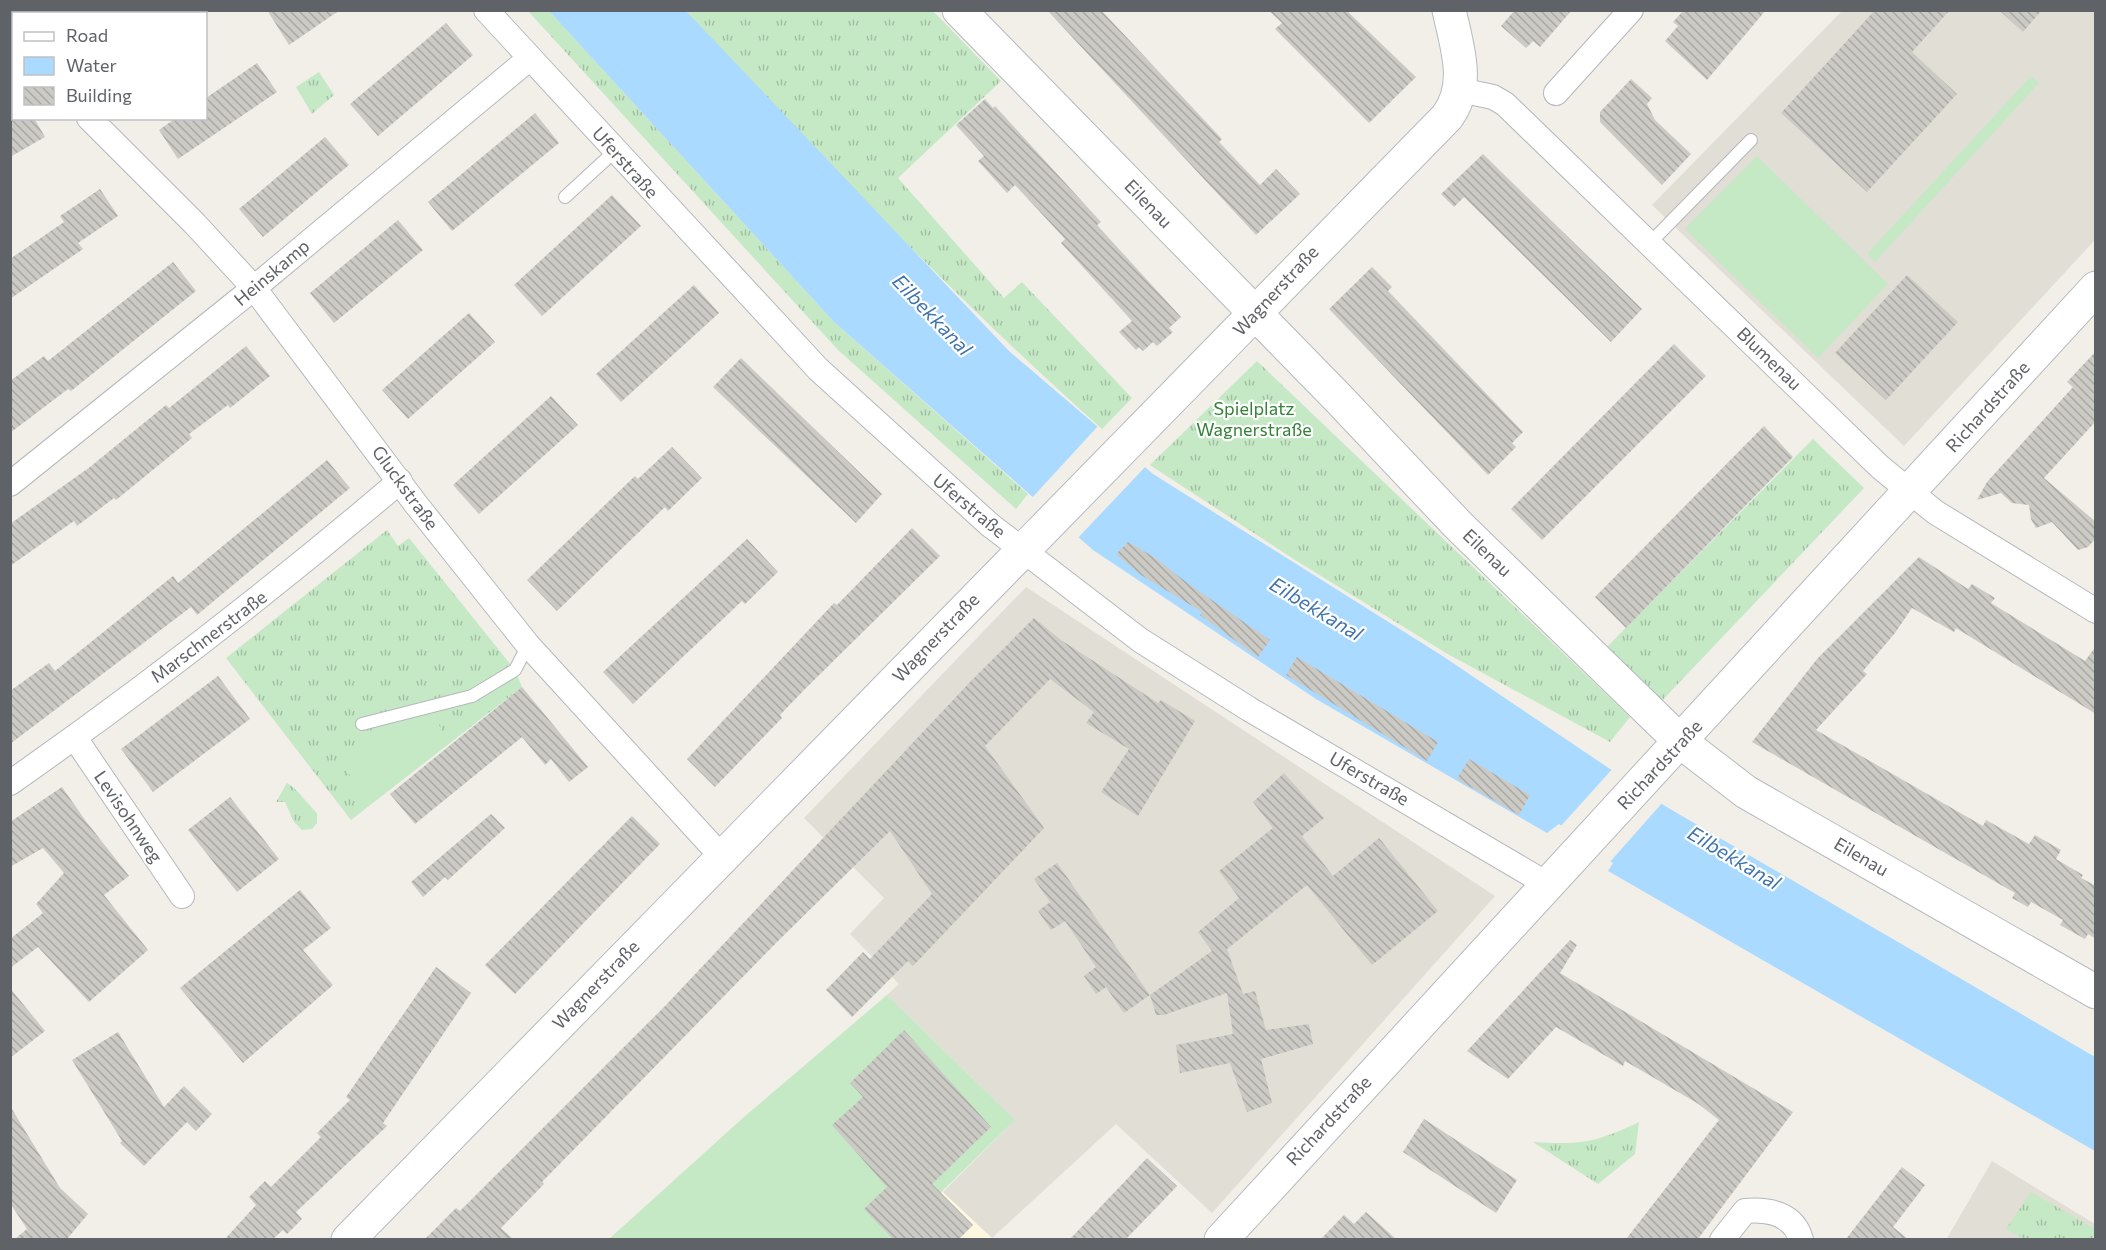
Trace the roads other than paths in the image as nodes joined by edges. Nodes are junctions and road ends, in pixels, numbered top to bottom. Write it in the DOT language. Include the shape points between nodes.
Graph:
graph roads {
  1 [pos="486,10"];
  2 [pos="959,10"];
  3 [pos="1449,10"];
  4 [pos="1631,10"];
  5 [pos="530,58"];
  6 [pos="1460,90"];
  7 [pos="1556,93"];
  8 [pos="90,120"];
  9 [pos="1751,140"];
  10 [pos="615,151"];
  11 [pos="565,197"];
  12 [pos="1649,244"];
  13 [pos="254,288"];
  14 [pos="2096,288"];
  15 [pos="1254,312"];
  16 [pos="400,481"];
  17 [pos="10,483"];
  18 [pos="1911,492"];
  19 [pos="1021,549"];
  20 [pos="2096,611"];
  21 [pos="528,645"];
  22 [pos="362,724"];
  23 [pos="75,738"];
  24 [pos="1681,742"];
  25 [pos="10,783"];
  26 [pos="722,857"];
  27 [pos="1547,884"];
  28 [pos="182,896"];
  29 [pos="2096,992"];
  30 [pos="348,1239"];
  31 [pos="1221,1239"];
  32 [pos="1722,1239"];
  33 [pos="1801,1239"];
  1 -- 5 [label="street, Uferstraße"];
  2 -- 15 [label="street, Eilenau"];
  3 -- 6 [label="street, Wagnerstraße" via="1460,66"];
  4 -- 7 [label="street"];
  5 -- 10 [label="street, Uferstraße"];
  5 -- 13 [label="street, Heinskamp"];
  6 -- 12 [label="street, Blumenau" via="1493,97 1504,104"];
  6 -- 15 [label="street, Wagnerstraße" via="1447,117"];
  8 -- 13 [label="street, Gluckstraße"];
  9 -- 12 [label="lane"];
  10 -- 11 [label="lane"];
  10 -- 19 [label="street, Uferstraße" via="818,369 931,474"];
  12 -- 18 [label="street, Blumenau"];
  13 -- 16 [label="street, Gluckstraße"];
  13 -- 17 [label="street, Heinskamp"];
  14 -- 18 [label="street, Richardstraße"];
  15 -- 19 [label="street, Wagnerstraße"];
  15 -- 24 [label="street, Eilenau" via="1458,525"];
  16 -- 21 [label="street, Gluckstraße"];
  16 -- 23 [label="street, Marschnerstraße" via="287,578"];
  18 -- 20 [label="street, Blumenau" via="1935,512"];
  18 -- 24 [label="street, Richardstraße"];
  19 -- 26 [label="street, Wagnerstraße"];
  19 -- 27 [label="street, Uferstraße" via="1140,640 1239,703"];
  21 -- 22 [label="lane" via="515,670 472,696"];
  21 -- 26 [label="street, Gluckstraße"];
  23 -- 25 [label="street, Marschnerstraße"];
  23 -- 28 [label="street, Levisohnweg"];
  24 -- 27 [label="street, Richardstraße"];
  24 -- 29 [label="street, Eilenau" via="1746,792"];
  26 -- 30 [label="street, Wagnerstraße"];
  27 -- 31 [label="street, Richardstraße"];
  32 -- 33 [label="street" via="1745,1210 1766,1209 1784,1216"];
}
